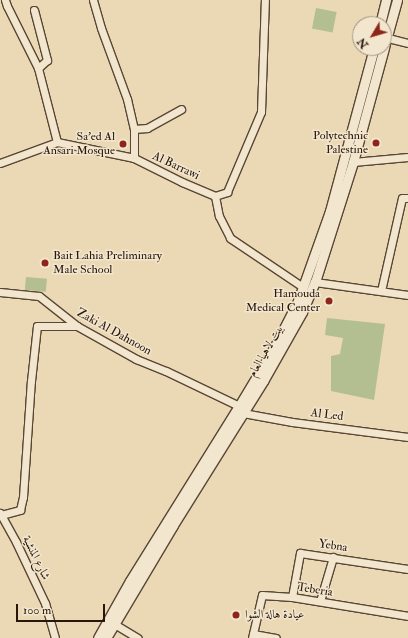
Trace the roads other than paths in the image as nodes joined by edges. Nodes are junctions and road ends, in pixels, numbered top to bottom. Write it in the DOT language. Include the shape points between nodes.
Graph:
graph roads {
  1 [pos="5,0"];
  2 [pos="93,0"];
  3 [pos="265,0"];
  4 [pos="386,0"];
  5 [pos="397,0"];
  6 [pos="34,10"];
  7 [pos="382,16"];
  8 [pos="392,16"];
  9 [pos="392,39"];
  10 [pos="408,43"];
  11 [pos="372,56"];
  12 [pos="382,56"];
  13 [pos="38,68"];
  14 [pos="181,109"];
  15 [pos="134,129"];
  16 [pos="57,142"];
  17 [pos="408,157"];
  18 [pos="134,158"];
  19 [pos="353,162"];
  20 [pos="0,163"];
  21 [pos="215,196"];
  22 [pos="408,198"];
  23 [pos="315,282"];
  24 [pos="304,287"];
  25 [pos="381,291"];
  26 [pos="0,292"];
  27 [pos="408,295"];
  28 [pos="77,326"];
  29 [pos="241,410"];
  30 [pos="408,437"];
  31 [pos="1,514"];
  32 [pos="333,557"];
  33 [pos="408,569"];
  34 [pos="292,597"];
  35 [pos="320,602"];
  36 [pos="408,616"];
  37 [pos="111,622"];
  38 [pos="253,636"];
  39 [pos="55,638"];
  40 [pos="98,638"];
  41 [pos="106,638"];
  42 [pos="138,638"];
  43 [pos="276,638"];
  1 -- 13 [label="street"];
  2 -- 15 [label="street" via="127,99"];
  3 -- 21 [label="street" via="261,112 227,192"];
  4 -- 7 [label="main road"];
  5 -- 8 [label="main road, بيت لاهيا العام"];
  6 -- 13 [label="street" via="47,60"];
  9 -- 10 [label="street"];
  11 -- 24 [label="main road, بيت لاهيا العام" via="330,211"];
  12 -- 19 [label="main road, بيت لاهيا العام"];
  13 -- 16 [label="street"];
  14 -- 15 [label="street" via="146,128"];
  15 -- 18 [label="street"];
  16 -- 18 [label="street, Al Barrawi"];
  16 -- 20 [label="street"];
  17 -- 19 [label="street"];
  18 -- 21 [label="street, Al Barrawi"];
  19 -- 23 [label="main road, بيت لاهيا العام"];
  21 -- 24 [label="street" via="220,216 230,238"];
  22 -- 25 [label="street" via="402,198"];
  23 -- 25 [label="street"];
  23 -- 29 [label="main road, بيت لاهيا العام" via="279,354"];
  24 -- 29 [label="main road, بيت لاهيا العام"];
  25 -- 27 [label="street"];
  26 -- 28 [label="street, Zaki Al Dahnoon" via="39,296"];
  28 -- 29 [label="street, Zaki Al Dahnoon" via="136,359 166,371"];
  28 -- 31 [label="street" via="37,326 23,497 20,510"];
  29 -- 30 [label="street, Al Led" via="292,422"];
  29 -- 37 [label="main road, بيت لاهيا العام" via="130,581"];
  31 -- 39 [label="street, شارع المنشية" via="45,603"];
  32 -- 33 [label="street, Yebna"];
  32 -- 34 [label="street, Yebna" via="300,552"];
  32 -- 35 [label="street"];
  34 -- 35 [label="street, Teberia"];
  34 -- 38 [label="street, Teberia" via="262,594"];
  35 -- 36 [label="street, Teberia"];
  37 -- 40 [label="main road, بيت لاهيا العام"];
  37 -- 41 [label="main road, بيت لاهيا العام"];
  37 -- 42 [label="street"];
  38 -- 43 [label="street"];
}
